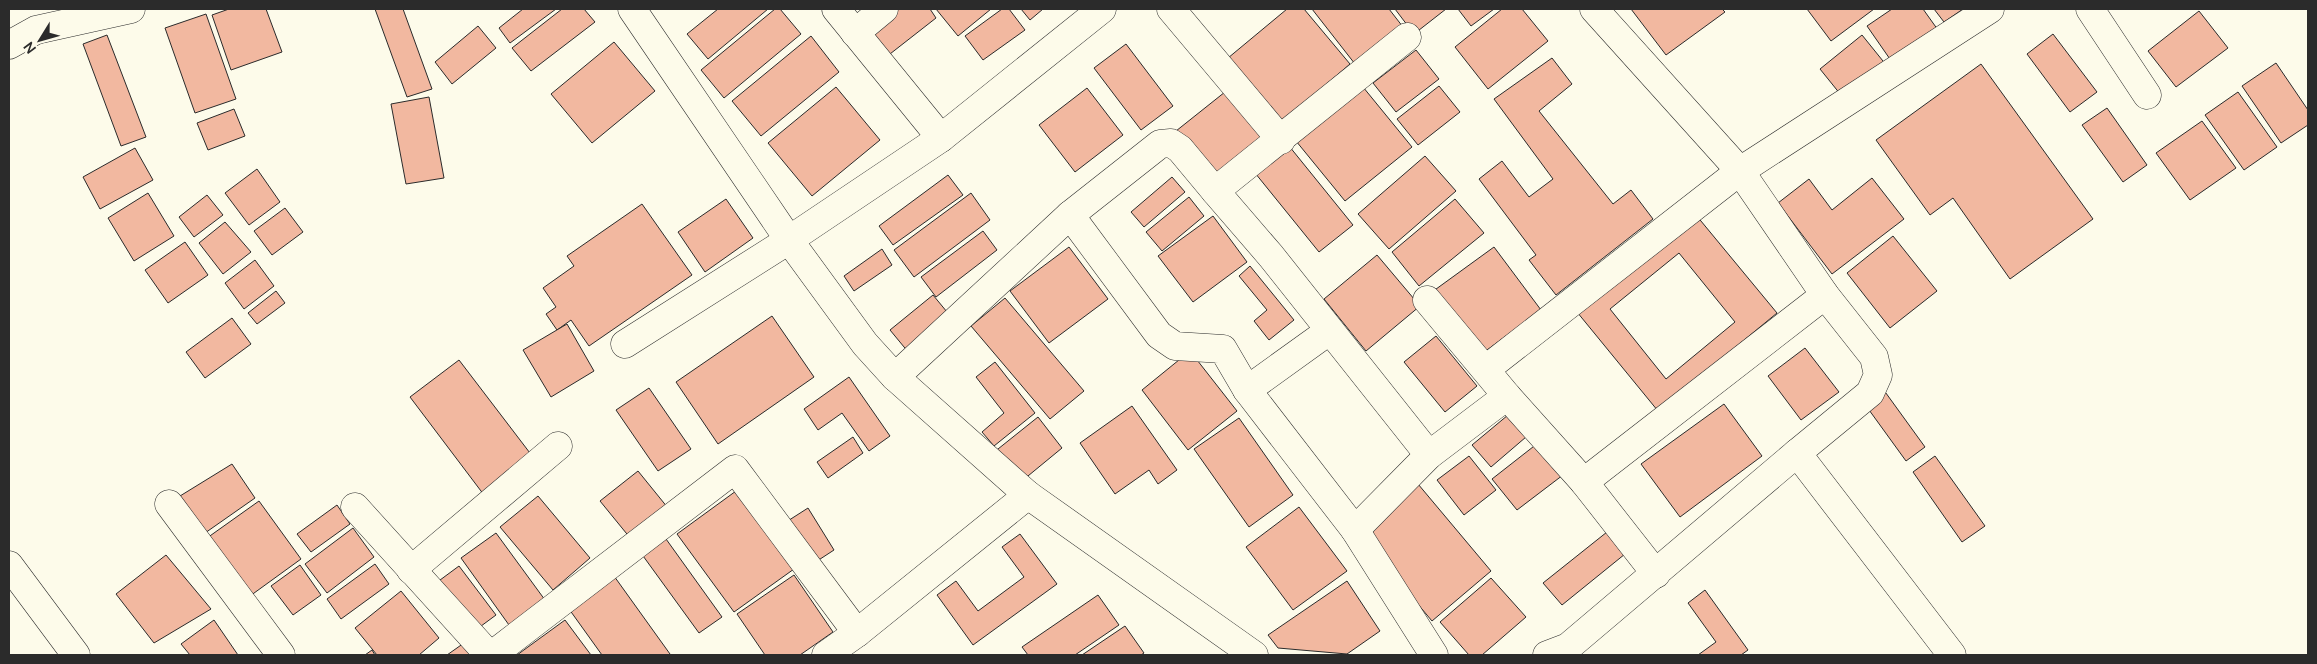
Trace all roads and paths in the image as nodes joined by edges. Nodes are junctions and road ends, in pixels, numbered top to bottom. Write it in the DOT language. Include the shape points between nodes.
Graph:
graph roads {
  1 [pos="131,9"];
  2 [pos="632,9"];
  3 [pos="836,9"];
  4 [pos="884,9"];
  5 [pos="1102,9"];
  6 [pos="1171,9"];
  7 [pos="1594,9"];
  8 [pos="1990,9"];
  9 [pos="2090,9"];
  10 [pos="855,33"];
  11 [pos="1406,37"];
  12 [pos="9,45"];
  13 [pos="2147,95"];
  14 [pos="941,138"];
  15 [pos="1281,140"];
  16 [pos="1740,171"];
  17 [pos="1215,191"];
  18 [pos="1070,215"];
  19 [pos="789,240"];
  20 [pos="1825,295"];
  21 [pos="1427,300"];
  22 [pos="1329,331"];
  23 [pos="625,344"];
  24 [pos="1486,369"];
  25 [pos="895,377"];
  26 [pos="1248,390"];
  27 [pos="1507,396"];
  28 [pos="558,446"];
  29 [pos="1797,452"];
  30 [pos="1429,455"];
  31 [pos="1584,482"];
  32 [pos="1028,495"];
  33 [pos="169,504"];
  34 [pos="355,507"];
  35 [pos="1355,530"];
  36 [pos="9,565"];
  37 [pos="411,570"];
  38 [pos="1656,574"];
  39 [pos="857,633"];
  40 [pos="76,655"];
  41 [pos="281,655"];
  42 [pos="491,655"];
  43 [pos="826,655"];
  44 [pos="1254,655"];
  45 [pos="1434,655"];
  46 [pos="1547,655"];
  47 [pos="1952,655"];
  1 -- 12 [label="street" via="36,30"];
  2 -- 19 [label="street"];
  3 -- 10 [label="street"];
  4 -- 10 [label="street"];
  5 -- 14 [label="street"];
  6 -- 15 [label="street"];
  7 -- 16 [label="street"];
  8 -- 16 [label="street"];
  9 -- 13 [label="street"];
  10 -- 14 [label="street"];
  11 -- 15 [label="street"];
  14 -- 19 [label="street"];
  15 -- 17 [label="street"];
  16 -- 20 [label="street"];
  16 -- 24 [label="street"];
  17 -- 18 [label="street" via="1180,149 1171,143 1160,144"];
  17 -- 22 [label="street"];
  18 -- 25 [label="street"];
  18 -- 26 [label="street" via="1159,335 1175,346 1223,350"];
  19 -- 23 [label="street"];
  19 -- 25 [label="street" via="865,344"];
  20 -- 29 [label="street" via="1874,357 1878,375 1870,393"];
  20 -- 31 [label="street"];
  21 -- 24 [label="street"];
  22 -- 26 [label="street"];
  22 -- 30 [label="street"];
  24 -- 27 [label="street"];
  25 -- 32 [label="street"];
  26 -- 35 [label="street"];
  27 -- 30 [label="street"];
  27 -- 31 [label="street"];
  28 -- 37 [label="street"];
  29 -- 38 [label="street"];
  29 -- 47 [label="street"];
  30 -- 35 [label="street"];
  31 -- 38 [label="street"];
  32 -- 39 [label="street"];
  32 -- 44 [label="street"];
  33 -- 41 [label="street"];
  34 -- 37 [label="street"];
  35 -- 45 [label="street"];
  36 -- 40 [label="street"];
  37 -- 42 [label="street"];
  38 -- 46 [label="street" via="1568,647"];
  39 -- 42 [label="street" via="735,469"];
  39 -- 43 [label="street"];
}
